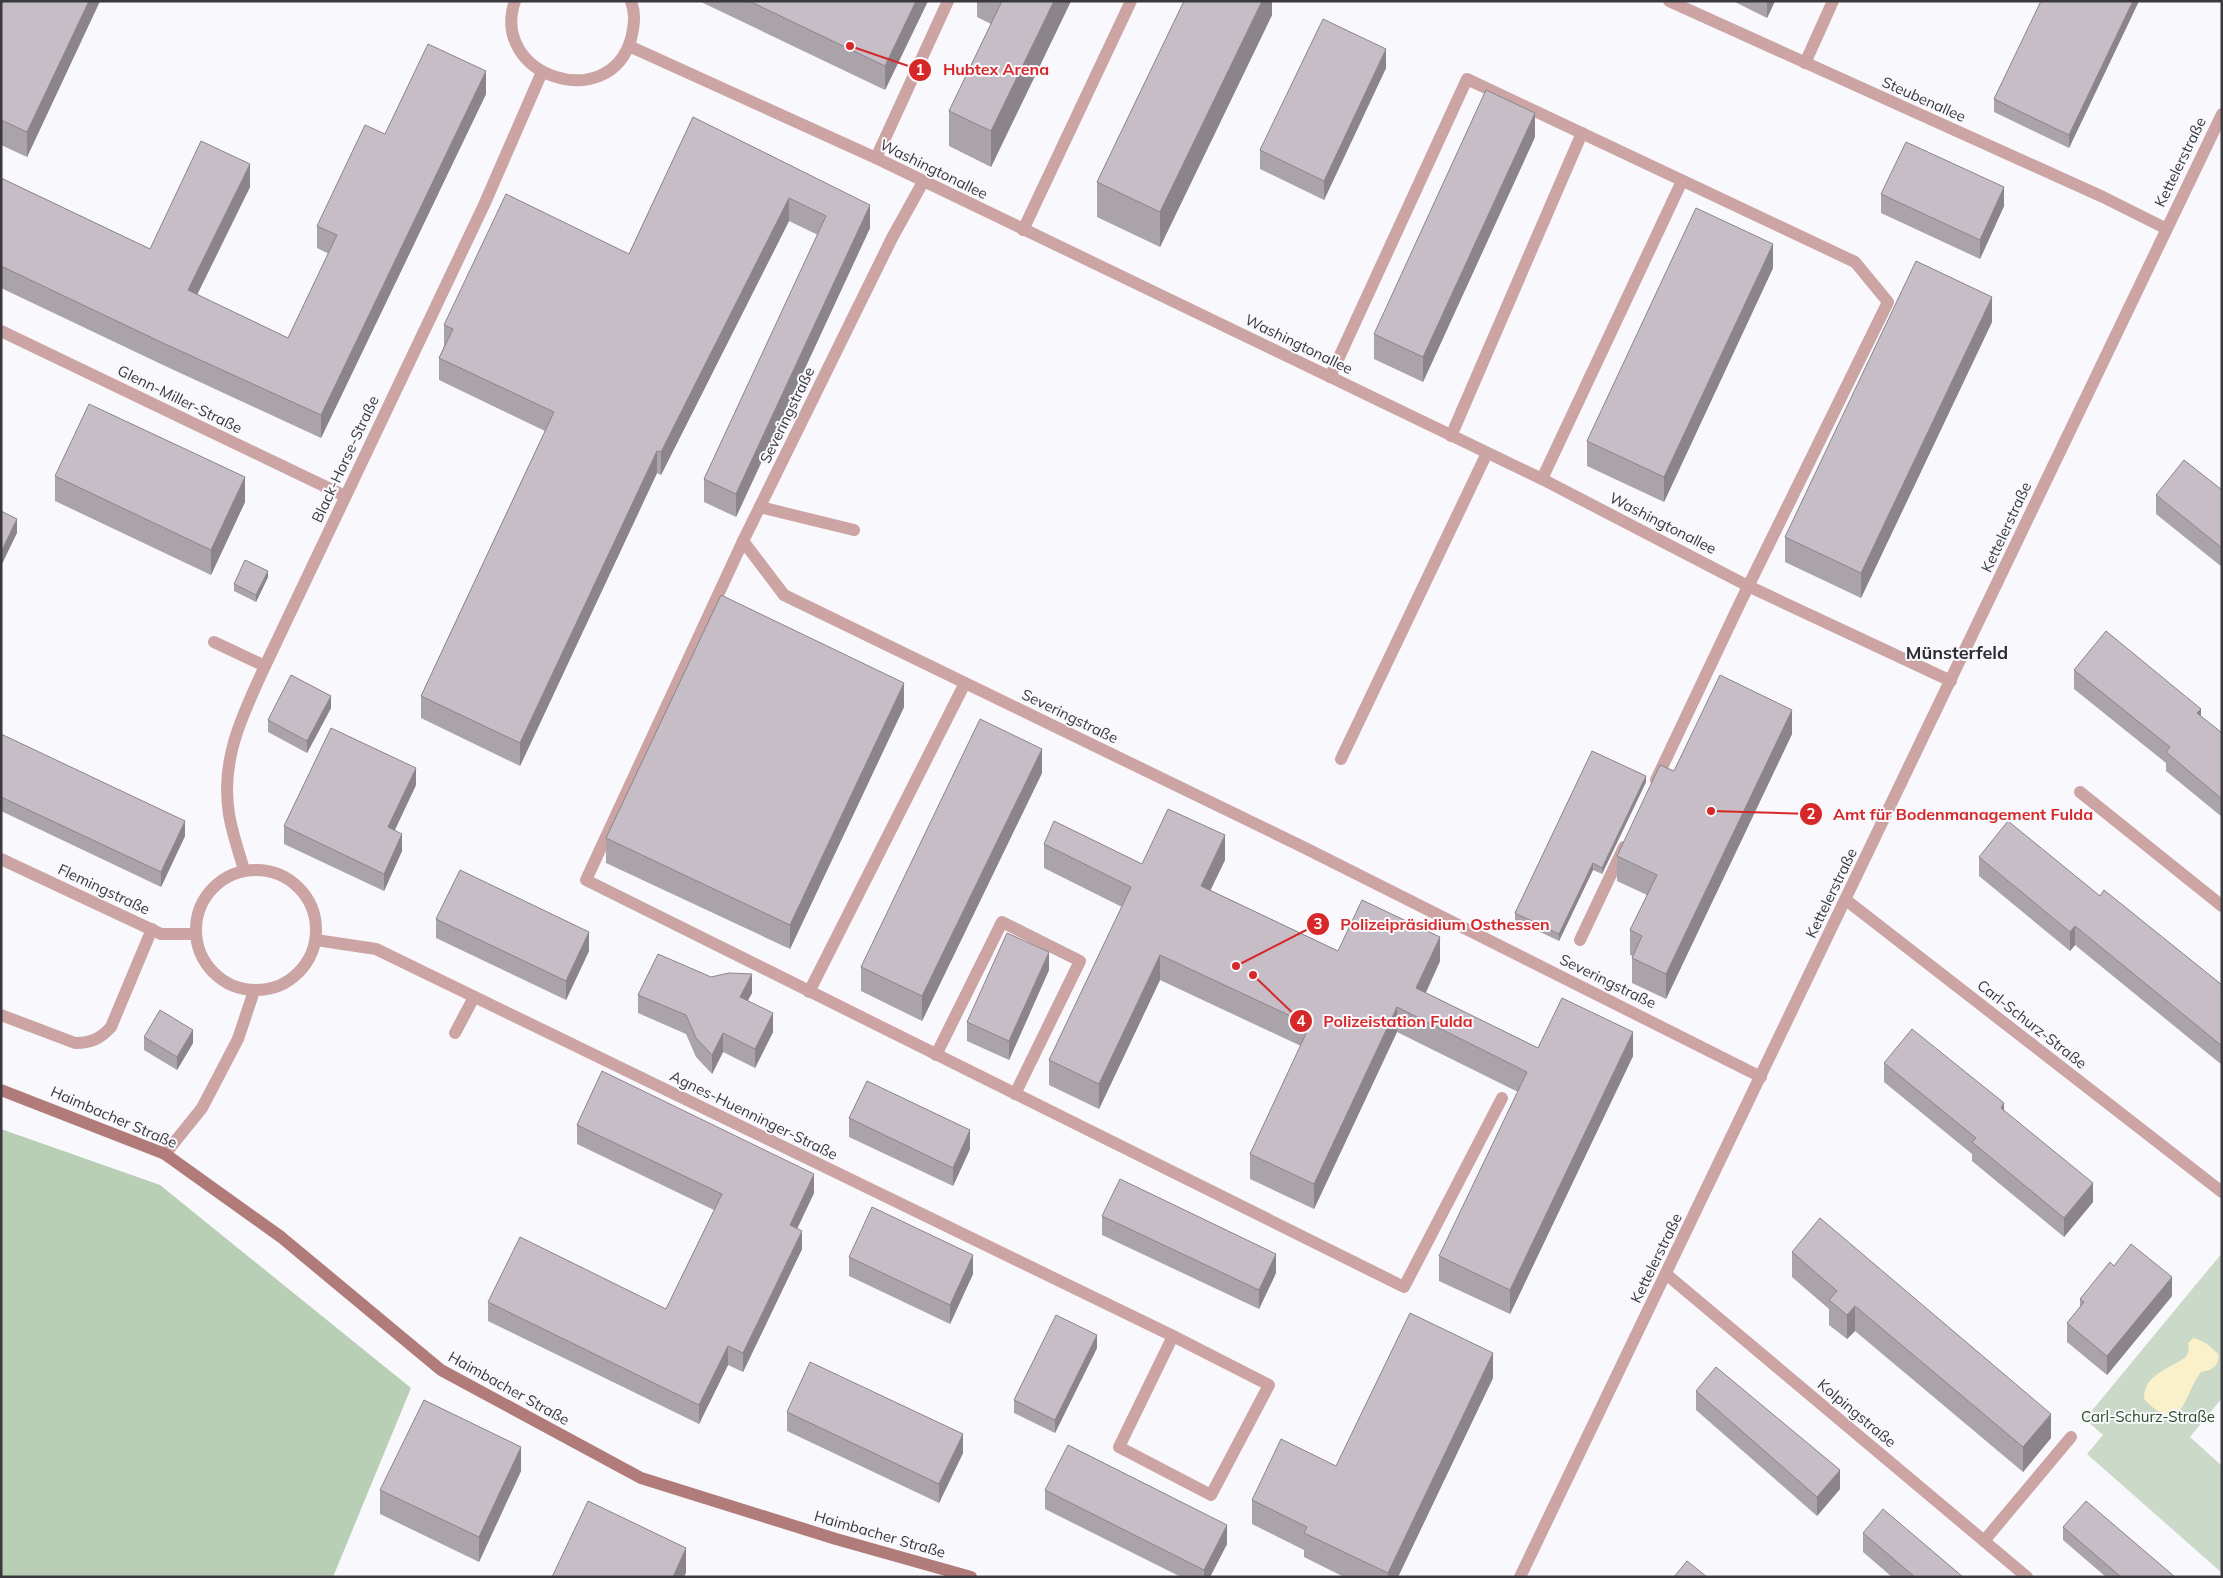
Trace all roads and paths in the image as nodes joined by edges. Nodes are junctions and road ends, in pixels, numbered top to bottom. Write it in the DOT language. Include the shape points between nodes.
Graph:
graph roads {
  1 [pos="515,1"];
  2 [pos="631,1"];
  3 [pos="948,1"];
  4 [pos="1131,1"];
  5 [pos="1669,1"];
  6 [pos="1833,1"];
  7 [pos="629,46"];
  8 [pos="1805,63"];
  9 [pos="542,72"];
  10 [pos="2222,114"];
  11 [pos="1582,133"];
  12 [pos="876,158"];
  13 [pos="923,182"];
  14 [pos="1682,182"];
  15 [pos="2165,228"];
  16 [pos="1023,230"];
  17 [pos="1,331"];
  18 [pos="1330,376"];
  19 [pos="1451,436"];
  20 [pos="1487,453"];
  21 [pos="1542,479"];
  22 [pos="345,496"];
  23 [pos="760,507"];
  24 [pos="854,530"];
  25 [pos="743,541"];
  26 [pos="1748,586"];
  27 [pos="214,642"];
  28 [pos="265,666"];
  29 [pos="1951,681"];
  30 [pos="965,683"];
  31 [pos="1341,759"];
  32 [pos="1651,790"];
  33 [pos="2080,792"];
  34 [pos="1630,834"];
  35 [pos="1,859"];
  36 [pos="244,870"];
  37 [pos="1846,900"];
  38 [pos="2222,906"];
  39 [pos="152,929"];
  40 [pos="195,934"];
  41 [pos="316,940"];
  42 [pos="1580,940"];
  43 [pos="254,991"];
  44 [pos="809,992"];
  45 [pos="474,997"];
  46 [pos="1,1015"];
  47 [pos="455,1033"];
  48 [pos="936,1055"];
  49 [pos="1761,1077"];
  50 [pos="1,1090"];
  51 [pos="1015,1094"];
  52 [pos="1502,1098"];
  53 [pos="166,1154"];
  54 [pos="2222,1192"];
  55 [pos="1666,1274"];
  56 [pos="1172,1336"];
  57 [pos="2071,1437"];
  58 [pos="1984,1541"];
  59 [pos="1526,1574"];
  60 [pos="971,1577"];
  61 [pos="2027,1577"];
  1 -- 9 [label="street" via="512,27 517,45"];
  2 -- 7 [label="street" via="634,28"];
  3 -- 12 [label="street"];
  4 -- 16 [label="street"];
  5 -- 8 [label="street, Steubenallee"];
  6 -- 8 [label="street"];
  7 -- 9 [label="street" via="607,71 591,78 575,81 558,79"];
  7 -- 12 [label="street, Washingtonallee"];
  8 -- 15 [label="street, Steubenallee"];
  9 -- 22 [label="street, Black-Horse-Straße" via="484,206"];
  10 -- 15 [label="street, Kettelerstraße"];
  11 -- 14 [label="street"];
  11 -- 18 [label="street" via="1467,79"];
  11 -- 19 [label="street"];
  12 -- 13 [label="street, Washingtonallee"];
  13 -- 16 [label="street, Washingtonallee"];
  13 -- 23 [label="street, Severingstraße" via="892,238"];
  14 -- 21 [label="street"];
  14 -- 26 [label="street" via="1855,262 1888,302"];
  15 -- 29 [label="street, Kettelerstraße"];
  16 -- 18 [label="street, Washingtonallee"];
  17 -- 22 [label="street, Glenn-Miller-Straße"];
  18 -- 19 [label="street, Washingtonallee"];
  19 -- 20 [label="street, Washingtonallee"];
  20 -- 21 [label="street, Washingtonallee"];
  20 -- 31 [label="street"];
  21 -- 26 [label="street, Washingtonallee"];
  22 -- 28 [label="street, Black-Horse-Straße"];
  23 -- 24 [label="street"];
  23 -- 25 [label="street, Severingstraße"];
  25 -- 30 [label="street, Severingstraße" via="784,595"];
  25 -- 44 [label="street" via="586,880"];
  26 -- 29 [label="street, Washingtonallee"];
  26 -- 32 [label="street"];
  27 -- 28 [label="street"];
  28 -- 36 [label="street, Black-Horse-Straße" via="241,717 228,760 226,788 229,814"];
  29 -- 37 [label="street, Kettelerstraße"];
  30 -- 44 [label="street"];
  30 -- 49 [label="street, Severingstraße" via="1303,847"];
  33 -- 38 [label="street"];
  34 -- 42 [label="street"];
  35 -- 39 [label="street, Flemingstraße"];
  36 -- 40 [label="street" via="224,878 208,893 198,912"];
  36 -- 41 [label="street" via="268,870 290,879 307,895 316,917"];
  37 -- 49 [label="street, Kettelerstraße"];
  37 -- 54 [label="street, Carl-Schurz-Straße"];
  39 -- 40 [label="street, Flemingstraße" via="161,934"];
  39 -- 46 [label="street" via="111,1028 102,1037 75,1043"];
  40 -- 43 [label="street" via="201,956 214,974 232,986"];
  41 -- 43 [label="street" via="305,967 282,986"];
  41 -- 45 [label="street, Agnes-Huenninger-Straße" via="376,949"];
  43 -- 53 [label="street" via="238,1039 202,1108"];
  44 -- 48 [label="street"];
  45 -- 47 [label="street"];
  45 -- 56 [label="street, Agnes-Huenninger-Straße"];
  48 -- 51 [label="street"];
  48 -- 51 [label="street" via="1002,922 1080,961"];
  49 -- 55 [label="street, Kettelerstraße"];
  50 -- 53 [label="main road, Haimbacher Straße"];
  51 -- 52 [label="street" via="1404,1287"];
  53 -- 60 [label="main road, Haimbacher Straße" via="281,1237 441,1370 641,1478"];
  55 -- 58 [label="street, Kolpingstraße"];
  55 -- 59 [label="street, Kettelerstraße"];
  56 -- 56 [label="street, Agnes-Huenninger-Straße" via="1269,1385 1211,1495 1119,1447"];
  57 -- 58 [label="street"];
  58 -- 61 [label="street, Kolpingstraße"];
}
